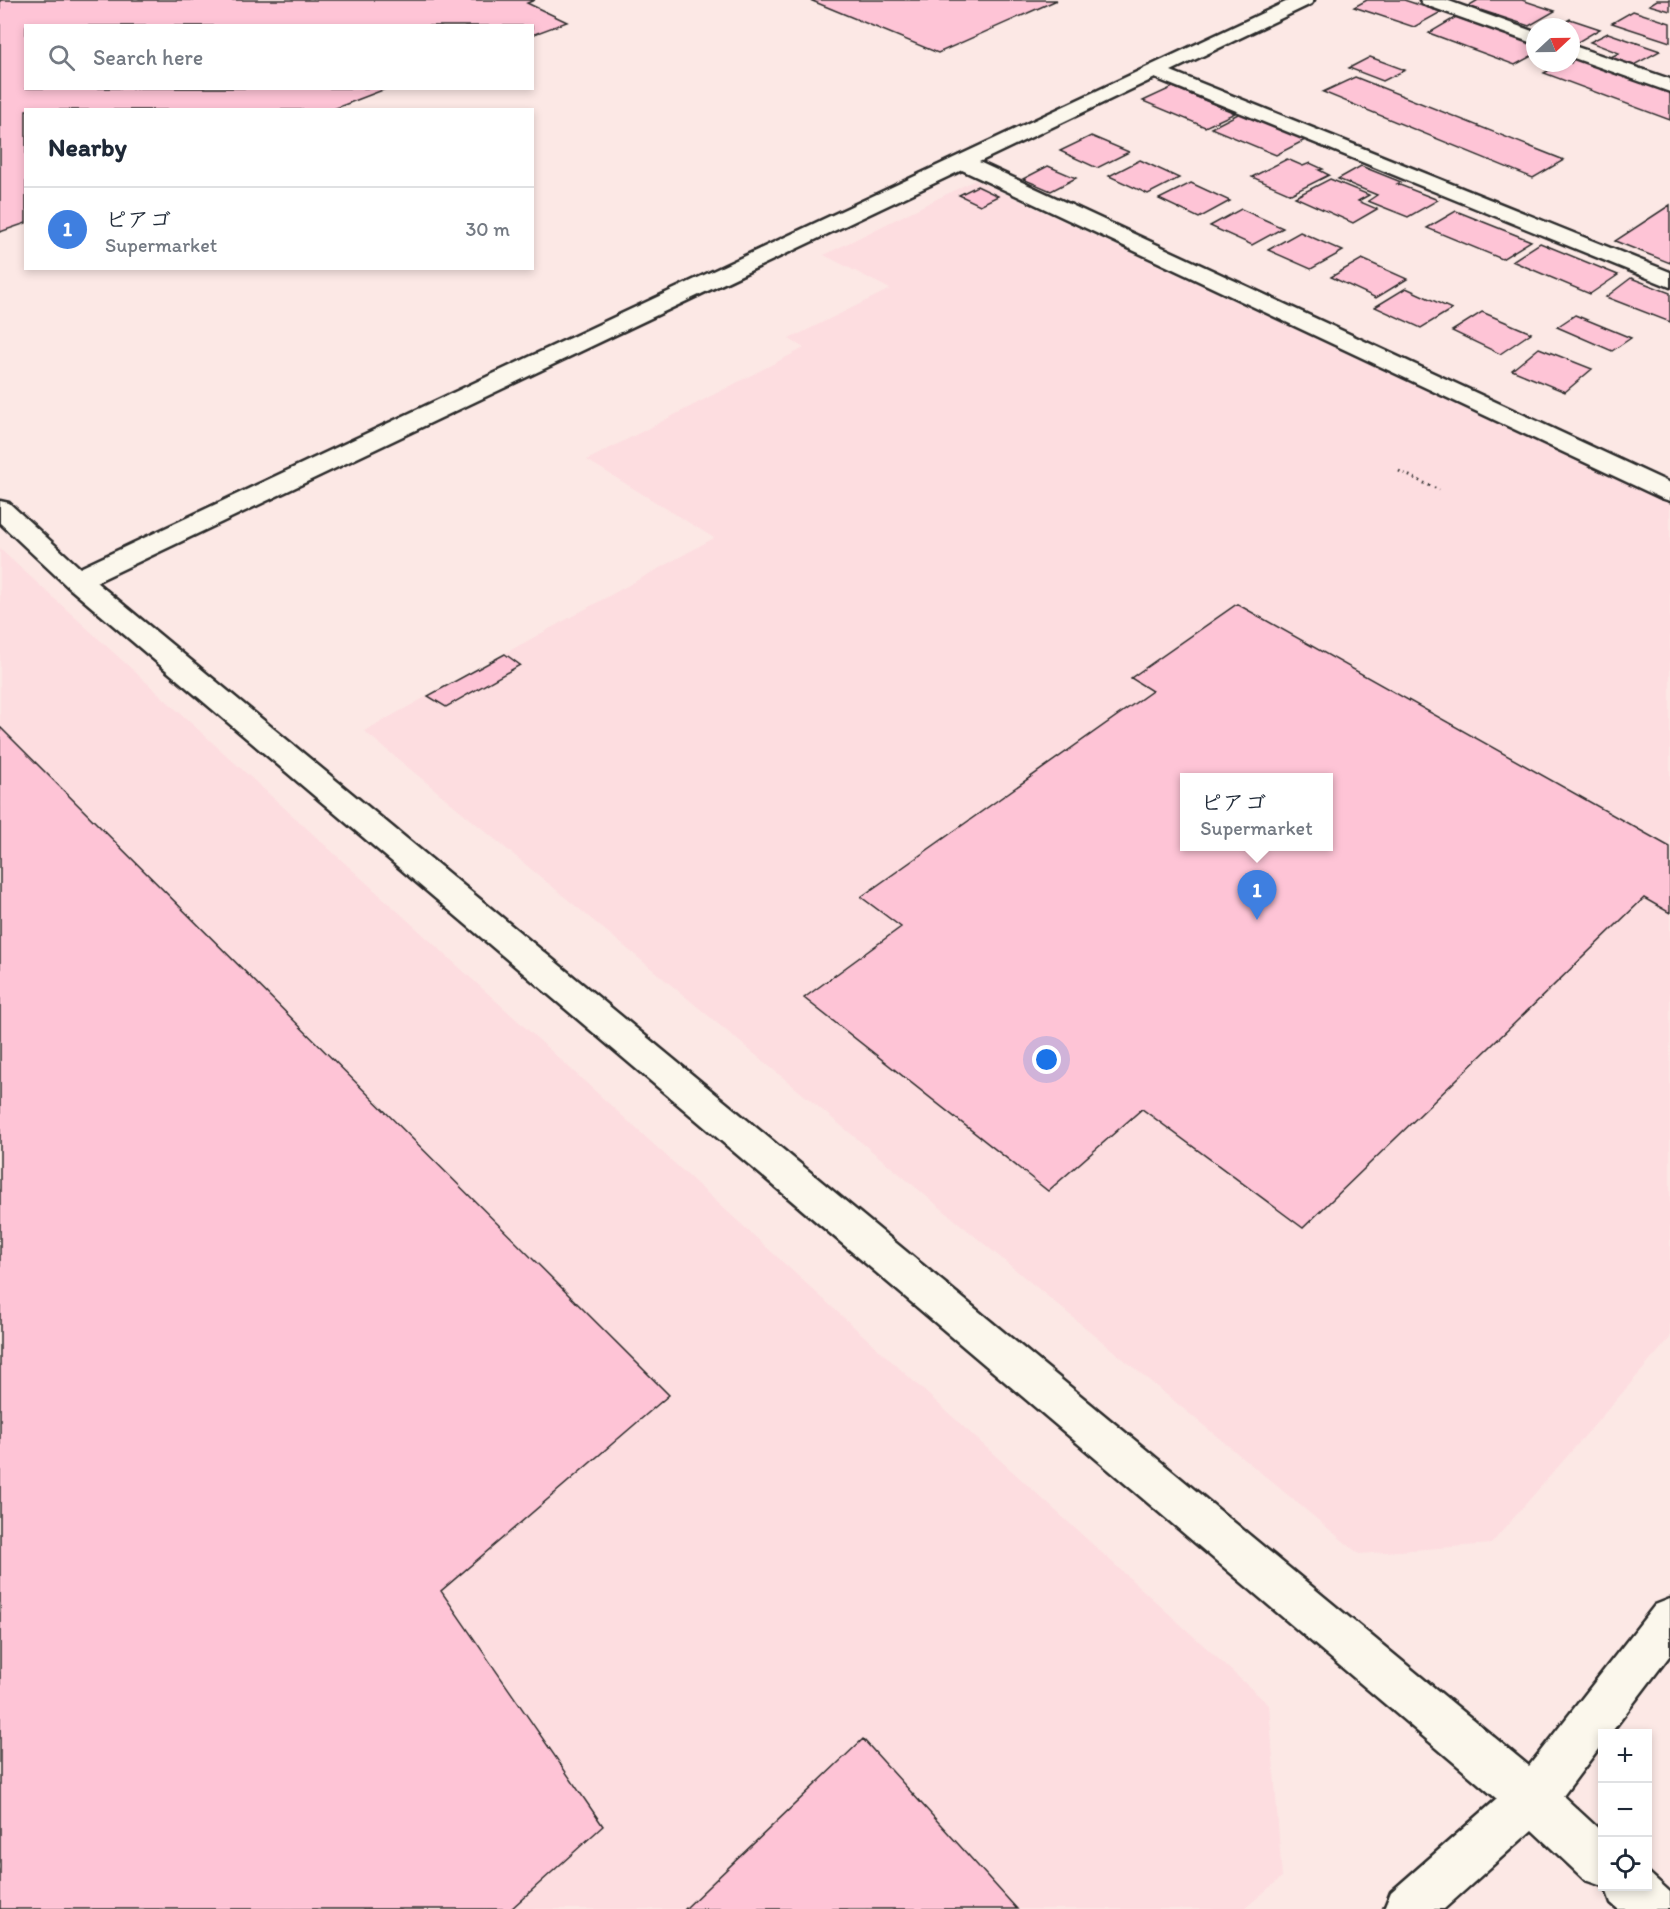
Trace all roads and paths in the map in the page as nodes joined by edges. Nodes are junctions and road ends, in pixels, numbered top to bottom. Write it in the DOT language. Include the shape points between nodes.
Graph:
graph roads {
  1 [pos="1305,0"];
  2 [pos="1429,0"];
  3 [pos="1526,35"];
  4 [pos="1580,54"];
  5 [pos="1154,71"];
  6 [pos="1670,86"];
  7 [pos="962,162"];
  8 [pos="1670,280"];
  9 [pos="1400,471"];
  10 [pos="1439,490"];
  11 [pos="1670,493"];
  12 [pos="0,509"];
  13 [pos="77,579"];
  14 [pos="1670,1620"];
  15 [pos="1532,1798"];
  16 [pos="1598,1859"];
  17 [pos="1633,1891"];
  18 [pos="1408,1909"];
  19 [pos="1653,1909"];
  1 -- 5 [label="street"];
  2 -- 3 [label="street"];
  4 -- 6 [label="street"];
  5 -- 7 [label="street"];
  5 -- 8 [label="street"];
  7 -- 11 [label="street"];
  7 -- 13 [label="street"];
  9 -- 10 [label="path"];
  12 -- 13 [label="street"];
  13 -- 15 [label="street"];
  14 -- 15 [label="street"];
  15 -- 16 [label="street"];
  15 -- 18 [label="street"];
  17 -- 19 [label="street"];
}
